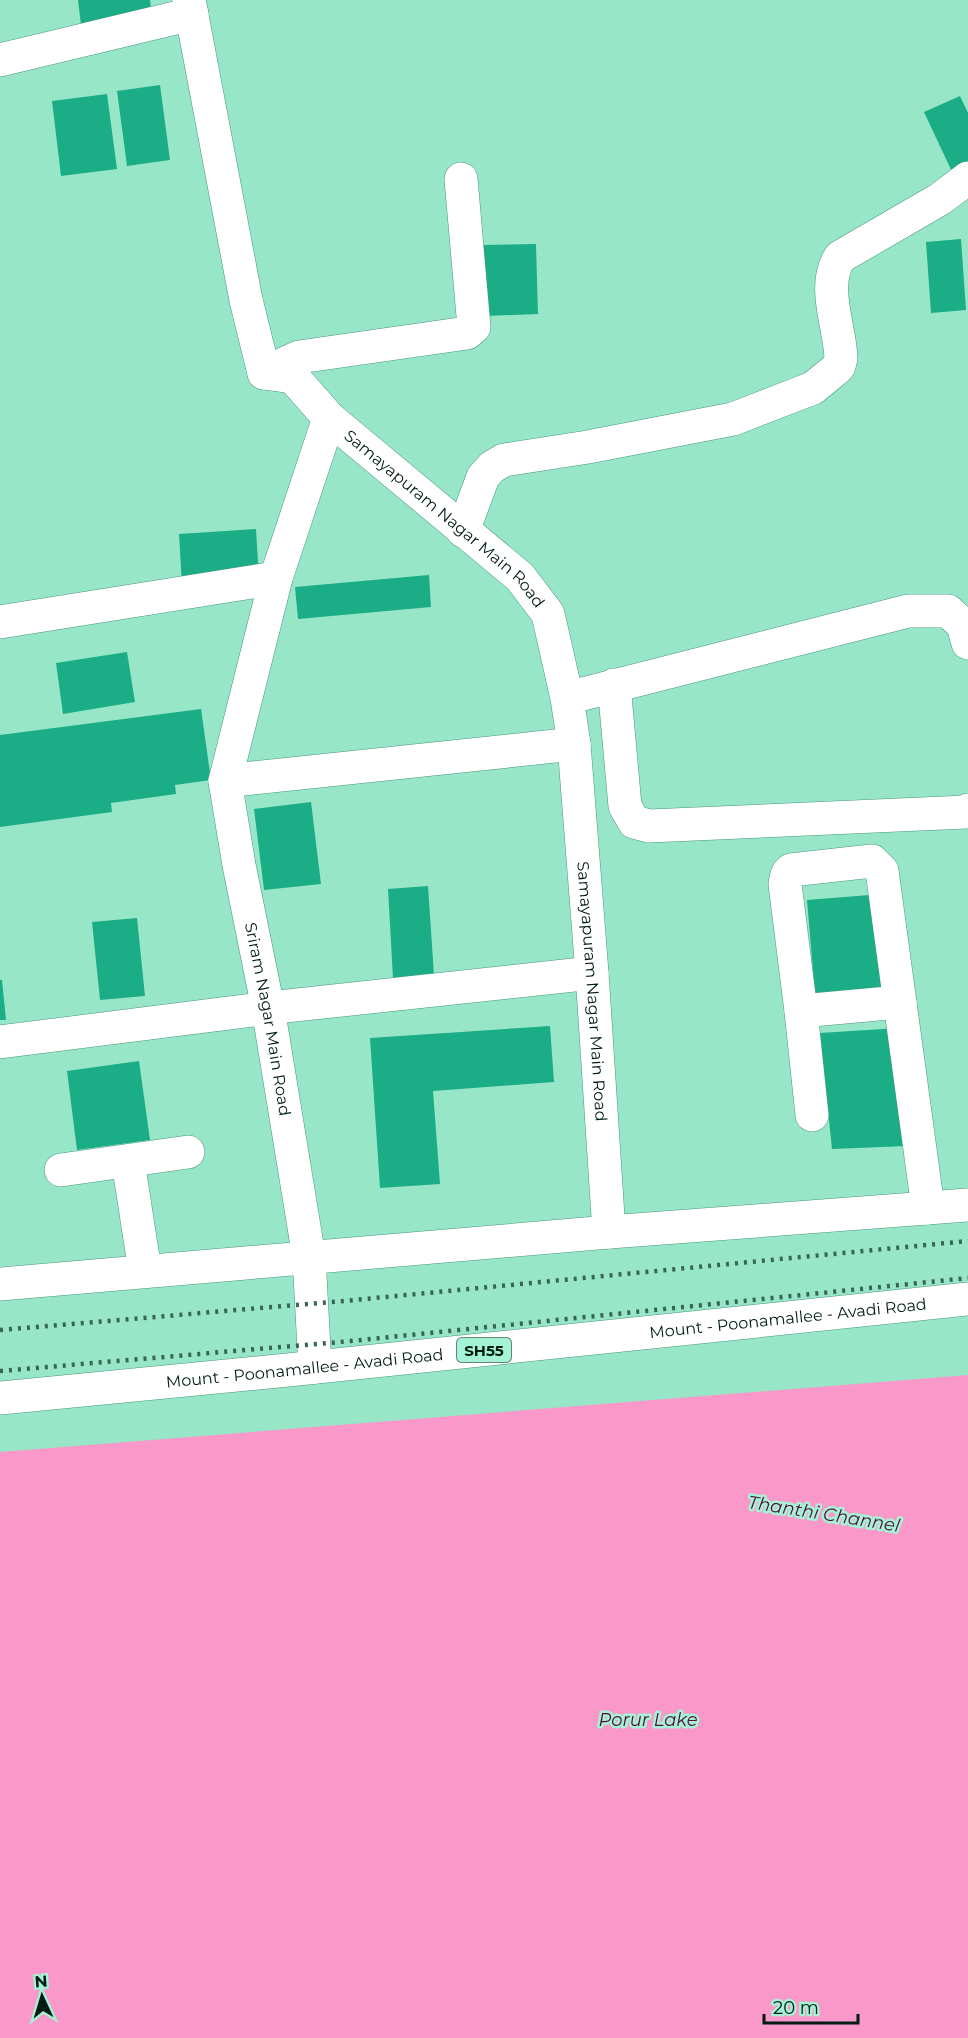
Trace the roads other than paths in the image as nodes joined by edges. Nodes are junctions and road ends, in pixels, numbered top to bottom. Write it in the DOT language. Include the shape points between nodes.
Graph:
graph roads {
  1 [pos="191,7"];
  2 [pos="0,60"];
  3 [pos="968,178"];
  4 [pos="461,179"];
  5 [pos="264,373"];
  6 [pos="329,418"];
  7 [pos="463,531"];
  8 [pos="276,578"];
  9 [pos="0,622"];
  10 [pos="968,643"];
  11 [pos="614,685"];
  12 [pos="567,698"];
  13 [pos="574,744"];
  14 [pos="225,781"];
  15 [pos="968,810"];
  16 [pos="592,973"];
  17 [pos="900,1002"];
  18 [pos="268,1008"];
  19 [pos="801,1011"];
  20 [pos="0,1042"];
  21 [pos="812,1115"];
  22 [pos="188,1152"];
  23 [pos="128,1161"];
  24 [pos="61,1170"];
  25 [pos="968,1205"];
  26 [pos="928,1208"];
  27 [pos="609,1232"];
  28 [pos="309,1257"];
  29 [pos="145,1271"];
  30 [pos="0,1284"];
  31 [pos="968,1299"];
  32 [pos="315,1367"];
  33 [pos="0,1398"];
  1 -- 2 [label="street"];
  1 -- 5 [label="street" via="246,300"];
  3 -- 7 [label="street" via="940,199 840,257 833,267 832,281 841,358 835,370 813,388 733,419 504,460 483,477"];
  4 -- 5 [label="street" via="474,327 467,333 299,357"];
  5 -- 6 [label="street, Samayapuram Nagar Main Road" via="293,377"];
  6 -- 7 [label="street, Samayapuram Nagar Main Road"];
  6 -- 8 [label="street"];
  7 -- 12 [label="street, Samayapuram Nagar Main Road" via="520,577 548,614"];
  8 -- 9 [label="street"];
  8 -- 14 [label="street"];
  10 -- 11 [label="street" via="963,625 948,611 908,611"];
  11 -- 12 [label="street"];
  11 -- 15 [label="street" via="625,806 634,822 649,826"];
  12 -- 13 [label="street, Samayapuram Nagar Main Road"];
  13 -- 14 [label="street"];
  13 -- 16 [label="street, Samayapuram Nagar Main Road"];
  14 -- 18 [label="street, Sriram Nagar Main Road"];
  16 -- 18 [label="street"];
  16 -- 27 [label="street, Samayapuram Nagar Main Road"];
  17 -- 19 [label="street"];
  17 -- 19 [label="street" via="882,871 872,861 791,870 787,874 784,884"];
  17 -- 26 [label="street"];
  18 -- 20 [label="street"];
  18 -- 28 [label="street, Sriram Nagar Main Road"];
  19 -- 21 [label="street"];
  22 -- 23 [label="street"];
  23 -- 24 [label="street"];
  23 -- 29 [label="street"];
  25 -- 26 [label="street"];
  26 -- 27 [label="street"];
  27 -- 28 [label="street"];
  28 -- 29 [label="street"];
  28 -- 32 [label="street, Sriram Nagar Main Road"];
  29 -- 30 [label="street"];
  31 -- 32 [label="street, Mount - Poonamallee - Avadi Road / SH55"];
  32 -- 33 [label="street, Mount - Poonamallee - Avadi Road / SH55"];
}
